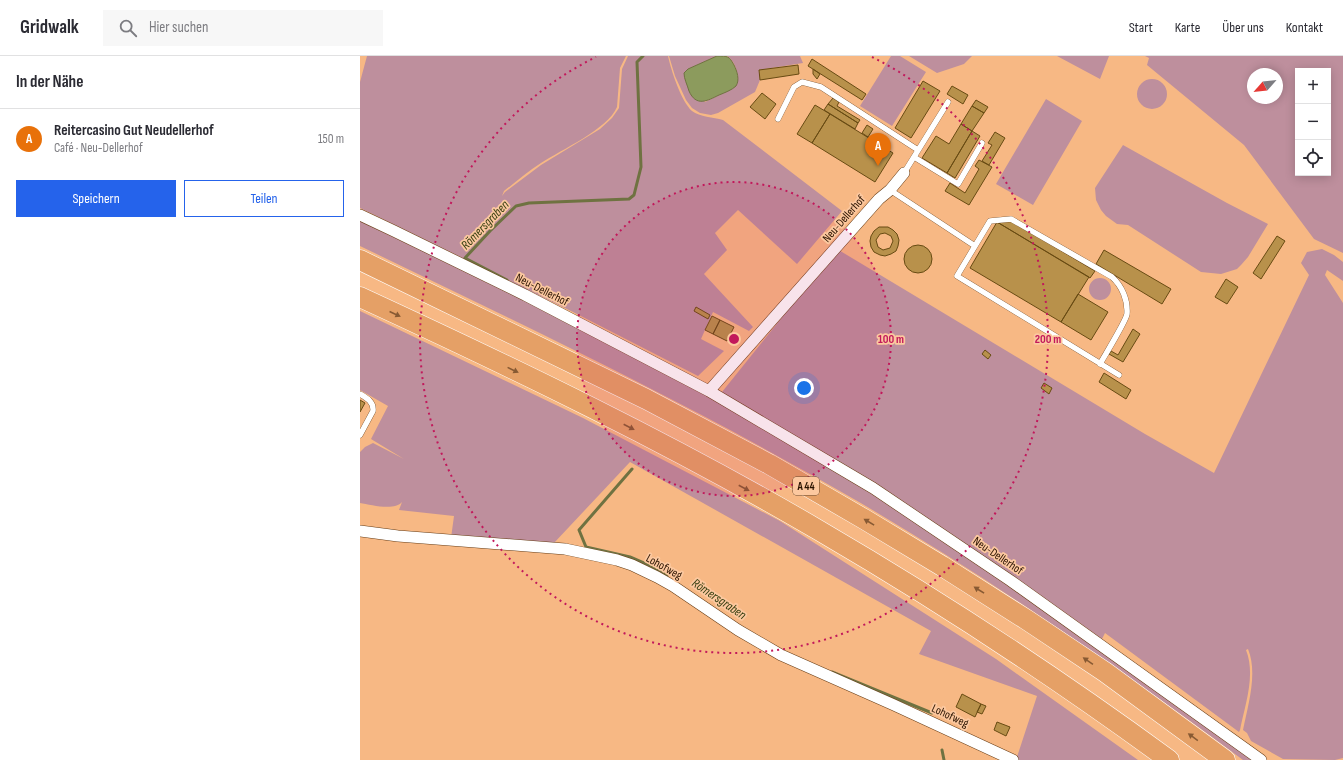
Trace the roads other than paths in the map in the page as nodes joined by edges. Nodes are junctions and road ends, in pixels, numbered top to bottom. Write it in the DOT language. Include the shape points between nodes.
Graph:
graph roads {
  1 [pos="948,102"];
  2 [pos="778,119"];
  3 [pos="982,143"];
  4 [pos="918,150"];
  5 [pos="914,157"];
  6 [pos="904,174"];
  7 [pos="890,190"];
  8 [pos="360,215"];
  9 [pos="975,246"];
  10 [pos="360,260"];
  11 [pos="360,297"];
  12 [pos="1100,364"];
  13 [pos="1118,375"];
  14 [pos="709,391"];
  15 [pos="360,394"];
  16 [pos="360,434"];
  17 [pos="360,531"];
  18 [pos="1013,760"];
  19 [pos="1169,760"];
  20 [pos="1225,760"];
  21 [pos="1261,760"];
  1 -- 4 [label="lane"];
  2 -- 4 [label="lane" via="794,87 802,82 808,83 820,86"];
  3 -- 5 [label="lane" via="958,184"];
  4 -- 5 [label="lane"];
  5 -- 6 [label="lane"];
  6 -- 7 [label="street, Neu-Dellerhof"];
  7 -- 9 [label="lane"];
  7 -- 14 [label="street, Neu-Dellerhof" via="874,204"];
  8 -- 14 [label="street, Neu-Dellerhof" via="525,295"];
  9 -- 12 [label="lane" via="957,276"];
  9 -- 12 [label="lane" via="990,221 1011,219 1117,281 1123,292 1127,315"];
  20 -- 10 [label="highway, A 44, one-way" via="1040,628 942,566 769,464 646,399"];
  11 -- 19 [label="highway, A 44, one-way" via="588,406 819,530 932,598 1044,672"];
  12 -- 13 [label="lane"];
  14 -- 21 [label="street, Neu-Dellerhof" via="880,492 1011,581"];
  15 -- 16 [label="lane" via="369,400 374,411"];
  17 -- 18 [label="street, Lohofweg" via="565,549 632,565 673,586 738,630 781,655"];
}
